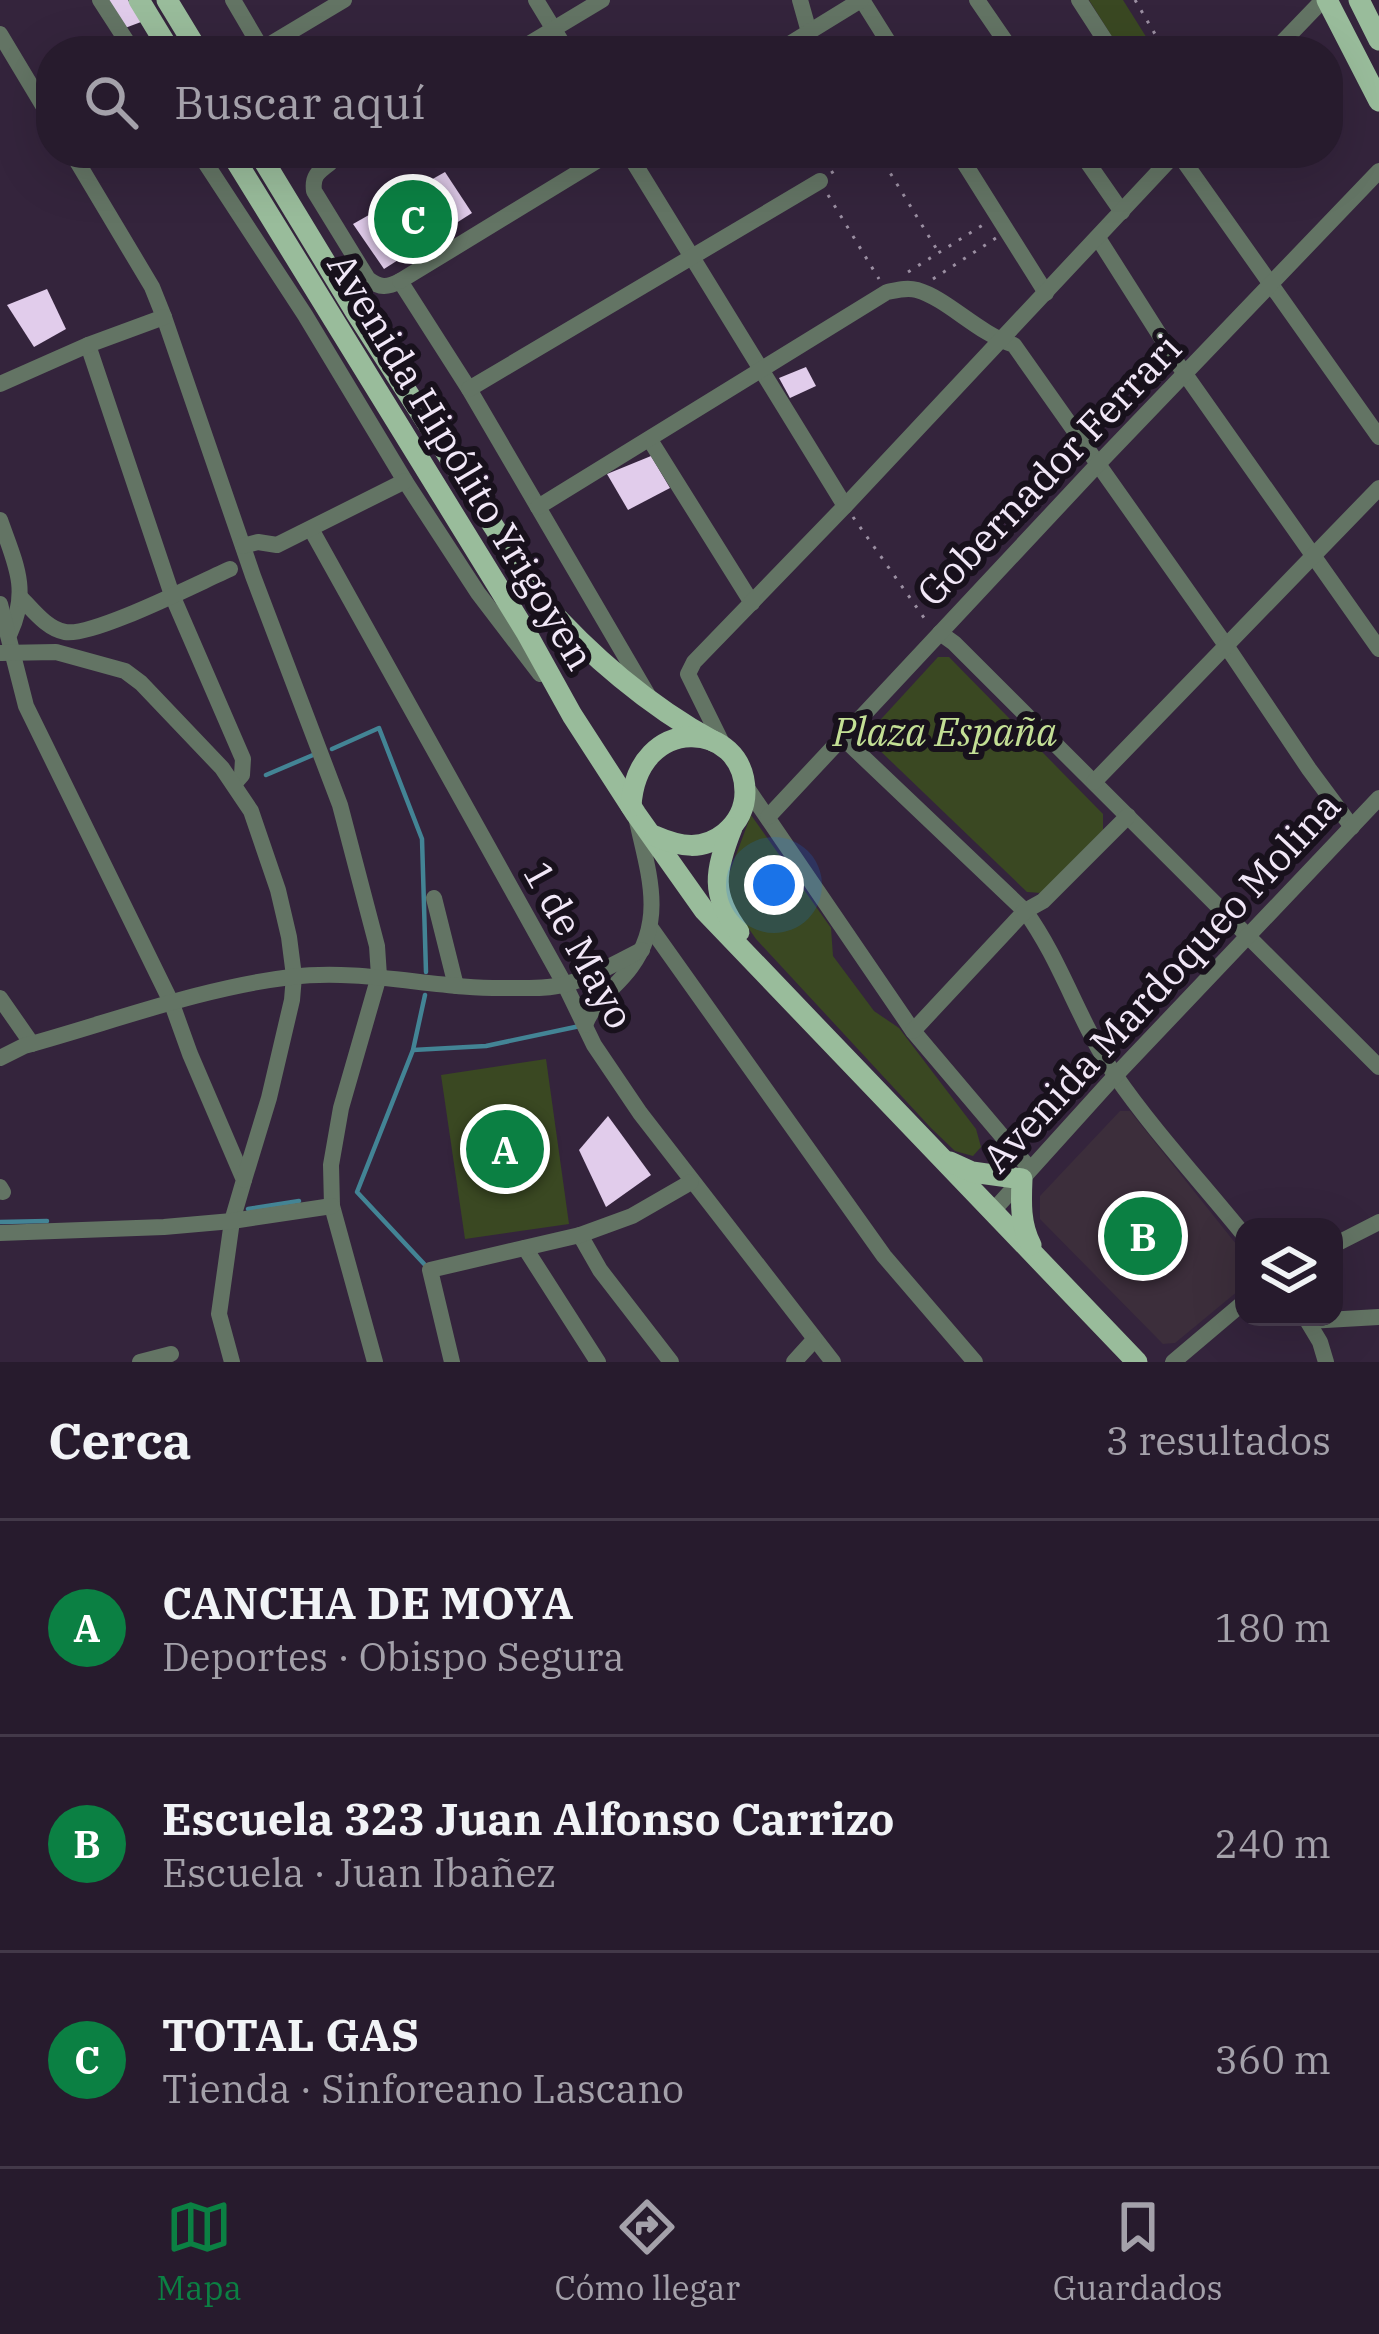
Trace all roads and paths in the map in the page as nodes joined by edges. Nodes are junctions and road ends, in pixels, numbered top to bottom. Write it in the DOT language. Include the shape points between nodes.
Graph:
graph roads {
  1 [pos="100,0"];
  2 [pos="139,0"];
  3 [pos="167,0"];
  4 [pos="233,0"];
  5 [pos="344,0"];
  6 [pos="536,0"];
  7 [pos="602,0"];
  8 [pos="800,0"];
  9 [pos="861,0"];
  10 [pos="977,0"];
  11 [pos="1078,0"];
  12 [pos="1135,0"];
  13 [pos="1325,0"];
  14 [pos="1359,0"];
  15 [pos="554,29"];
  16 [pos="809,32"];
  17 [pos="1377,32"];
  18 [pos="0,34"];
  19 [pos="123,36"];
  20 [pos="161,36"];
  21 [pos="189,36"];
  22 [pos="254,36"];
  23 [pos="285,36"];
  24 [pos="542,36"];
  25 [pos="558,36"];
  26 [pos="802,36"];
  27 [pos="884,36"];
  28 [pos="1002,36"];
  29 [pos="1102,36"];
  30 [pos="1157,36"];
  31 [pos="1289,36"];
  32 [pos="36,94"];
  33 [pos="1379,101"];
  34 [pos="81,168"];
  35 [pos="209,168"];
  36 [pos="240,168"];
  37 [pos="269,168"];
  38 [pos="320,168"];
  39 [pos="585,168"];
  40 [pos="637,168"];
  41 [pos="812,168"];
  42 [pos="840,168"];
  43 [pos="887,168"];
  44 [pos="968,168"];
  45 [pos="1091,168"];
  46 [pos="1163,168"];
  47 [pos="1188,168"];
  48 [pos="1379,171"];
  49 [pos="820,181"];
  50 [pos="1122,212"];
  51 [pos="1003,224"];
  52 [pos="1098,238"];
  53 [pos="939,253"];
  54 [pos="692,257"];
  55 [pos="400,281"];
  56 [pos="1271,285"];
  57 [pos="917,290"];
  58 [pos="887,292"];
  59 [pos="1046,293"];
  60 [pos="164,316"];
  61 [pos="1001,341"];
  62 [pos="88,345"];
  63 [pos="760,370"];
  64 [pos="1187,373"];
  65 [pos="2,377"];
  66 [pos="469,389"];
  67 [pos="1379,437"];
  68 [pos="650,440"];
  69 [pos="1099,463"];
  70 [pos="404,481"];
  71 [pos="1379,488"];
  72 [pos="845,506"];
  73 [pos="538,507"];
  74 [pos="0,520"];
  75 [pos="311,530"];
  76 [pos="243,546"];
  77 [pos="1315,555"];
  78 [pos="230,569"];
  79 [pos="172,595"];
  80 [pos="21,598"];
  81 [pos="752,603"];
  82 [pos="0,604"];
  83 [pos="940,633"];
  84 [pos="5,644"];
  85 [pos="1225,644"];
  86 [pos="1379,649"];
  87 [pos="652,703"];
  88 [pos="572,715"];
  89 [pos="842,736"];
  90 [pos="719,745"];
  91 [pos="1094,782"];
  92 [pos="233,784"];
  93 [pos="745,784"];
  94 [pos="1379,798"];
  95 [pos="633,810"];
  96 [pos="1128,816"];
  97 [pos="768,817"];
  98 [pos="732,826"];
  99 [pos="1352,826"];
  100 [pos="652,834"];
  101 [pos="434,898"];
  102 [pos="1025,911"];
  103 [pos="650,926"];
  104 [pos="1248,936"];
  105 [pos="642,950"];
  106 [pos="294,976"];
  107 [pos="379,976"];
  108 [pos="775,981"];
  109 [pos="565,985"];
  110 [pos="456,986"];
  111 [pos="0,998"];
  112 [pos="172,1004"];
  113 [pos="585,1025"];
  114 [pos="913,1031"];
  115 [pos="32,1044"];
  116 [pos="0,1058"];
  117 [pos="1379,1066"];
  118 [pos="1115,1076"];
  119 [pos="944,1159"];
  120 [pos="1026,1174"];
  121 [pos="244,1180"];
  122 [pos="691,1181"];
  123 [pos="332,1206"];
  124 [pos="992,1212"];
  125 [pos="232,1221"];
  126 [pos="1379,1222"];
  127 [pos="1235,1224"];
  128 [pos="0,1233"];
  129 [pos="580,1235"];
  130 [pos="1343,1240"];
  131 [pos="525,1248"];
  132 [pos="1039,1260"];
  133 [pos="1235,1310"];
  134 [pos="1379,1317"];
  135 [pos="1343,1318"];
  136 [pos="1311,1326"];
  137 [pos="814,1340"];
  138 [pos="171,1354"];
  139 [pos="140,1362"];
  140 [pos="232,1362"];
  141 [pos="375,1362"];
  142 [pos="452,1362"];
  143 [pos="598,1362"];
  144 [pos="671,1362"];
  145 [pos="794,1362"];
  146 [pos="833,1362"];
  147 [pos="975,1362"];
  148 [pos="1137,1362"];
  149 [pos="1173,1362"];
  150 [pos="1326,1362"];
  1 -- 19 [label="street"];
  2 -- 20 [label="main road"];
  3 -- 21 [label="main road"];
  4 -- 22 [label="street"];
  5 -- 23 [label="street"];
  6 -- 15 [label="street"];
  7 -- 15 [label="street"];
  8 -- 16 [label="street"];
  9 -- 16 [label="street"];
  9 -- 27 [label="street"];
  10 -- 28 [label="street"];
  11 -- 29 [label="street"];
  12 -- 30 [label="path"];
  13 -- 31 [label="street"];
  13 -- 33 [label="main road"];
  14 -- 17 [label="main road"];
  15 -- 24 [label="street"];
  15 -- 25 [label="street"];
  16 -- 26 [label="street"];
  18 -- 32 [label="street"];
  34 -- 60 [label="street"];
  35 -- 70 [label="street"];
  36 -- 88 [label="main road, Avenida Hipólito Yrigoyen"];
  37 -- 87 [label="main road, Avenida Hipólito Yrigoyen" via="525,578 559,620"];
  38 -- 55 [label="street" via="314,191 368,279 389,287"];
  39 -- 55 [label="street"];
  40 -- 54 [label="street"];
  41 -- 49 [label="path"];
  42 -- 49 [label="path"];
  43 -- 53 [label="path"];
  44 -- 51 [label="street"];
  45 -- 50 [label="street"];
  46 -- 50 [label="street"];
  47 -- 56 [label="street"];
  48 -- 56 [label="street, Gobernador Ferrari"];
  49 -- 54 [label="street"];
  49 -- 58 [label="path"];
  50 -- 52 [label="street"];
  51 -- 53 [label="path"];
  51 -- 57 [label="path"];
  51 -- 59 [label="street"];
  52 -- 59 [label="street"];
  52 -- 64 [label="street"];
  53 -- 58 [label="path"];
  54 -- 63 [label="street"];
  54 -- 66 [label="street"];
  55 -- 66 [label="street"];
  56 -- 64 [label="street, Gobernador Ferrari"];
  56 -- 67 [label="street"];
  57 -- 58 [label="street"];
  57 -- 61 [label="street"];
  58 -- 63 [label="street"];
  59 -- 61 [label="street"];
  60 -- 62 [label="street"];
  60 -- 76 [label="street"];
  61 -- 69 [label="street" via="1014,345"];
  61 -- 72 [label="street"];
  62 -- 65 [label="street"];
  62 -- 79 [label="street"];
  63 -- 68 [label="street"];
  63 -- 72 [label="street"];
  64 -- 69 [label="street, Gobernador Ferrari"];
  64 -- 77 [label="street"];
  66 -- 73 [label="street"];
  68 -- 73 [label="street"];
  68 -- 81 [label="street"];
  69 -- 83 [label="street, Gobernador Ferrari"];
  69 -- 85 [label="street"];
  70 -- 75 [label="street"];
  70 -- 88 [label="street"];
  71 -- 77 [label="street"];
  72 -- 81 [label="street"];
  72 -- 83 [label="path"];
  73 -- 87 [label="street"];
  74 -- 80 [label="street"];
  75 -- 76 [label="street" via="277,545"];
  75 -- 109 [label="street, 1 de Mayo"];
  76 -- 107 [label="street" via="340,805"];
  77 -- 85 [label="street"];
  77 -- 86 [label="street"];
  78 -- 79 [label="street"];
  79 -- 80 [label="street" via="66,633"];
  79 -- 92 [label="street" via="243,759"];
  80 -- 84 [label="street"];
  81 -- 90 [label="street" via="688,674"];
  82 -- 84 [label="street"];
  83 -- 89 [label="street, Gobernador Ferrari"];
  83 -- 91 [label="street"];
  84 -- 92 [label="street" via="125,671"];
  84 -- 112 [label="street" via="26,706"];
  85 -- 91 [label="street"];
  85 -- 99 [label="street"];
  87 -- 90 [label="main road, Avenida Hipólito Yrigoyen"];
  88 -- 95 [label="main road, Avenida Hipólito Yrigoyen"];
  89 -- 97 [label="street, Gobernador Ferrari"];
  89 -- 102 [label="street"];
  90 -- 93 [label="main road"];
  90 -- 95 [label="main road" via="696,736 662,743 638,770"];
  91 -- 96 [label="street"];
  92 -- 106 [label="street" via="264,844"];
  93 -- 97 [label="street"];
  93 -- 98 [label="main road"];
  94 -- 99 [label="street, Avenida Mardoqueo Molina"];
  95 -- 100 [label="main road"];
  95 -- 103 [label="street" via="651,888"];
  96 -- 102 [label="street"];
  96 -- 104 [label="street"];
  97 -- 114 [label="street"];
  98 -- 100 [label="main road" via="690,847"];
  98 -- 108 [label="main road" via="716,881 720,902"];
  99 -- 104 [label="street, Avenida Mardoqueo Molina"];
  100 -- 108 [label="main road" via="704,910"];
  101 -- 110 [label="street"];
  102 -- 114 [label="street"];
  102 -- 118 [label="street"];
  103 -- 105 [label="street"];
  103 -- 147 [label="street" via="884,1256"];
  104 -- 117 [label="street"];
  104 -- 118 [label="street, Avenida Mardoqueo Molina"];
  105 -- 109 [label="street"];
  105 -- 113 [label="street"];
  106 -- 107 [label="street"];
  106 -- 112 [label="street"];
  106 -- 121 [label="street"];
  107 -- 110 [label="street"];
  107 -- 123 [label="street" via="341,1108"];
  108 -- 119 [label="main road"];
  109 -- 110 [label="street"];
  109 -- 113 [label="street, 1 de Mayo"];
  111 -- 115 [label="street"];
  112 -- 115 [label="street"];
  112 -- 121 [label="street"];
  113 -- 122 [label="street, 1 de Mayo"];
  114 -- 120 [label="street"];
  115 -- 116 [label="street"];
  118 -- 120 [label="street, Avenida Mardoqueo Molina"];
  118 -- 127 [label="street"];
  119 -- 120 [label="main road" via="973,1172"];
  119 -- 124 [label="main road"];
  120 -- 124 [label="street, Avenida Mardoqueo Molina"];
  120 -- 132 [label="main road" via="1020,1208"];
  121 -- 125 [label="street"];
  122 -- 129 [label="street"];
  122 -- 137 [label="street, 1 de Mayo"];
  123 -- 125 [label="street"];
  123 -- 141 [label="street"];
  124 -- 132 [label="main road"];
  125 -- 128 [label="street"];
  125 -- 140 [label="street" via="219,1314"];
  126 -- 130 [label="street"];
  129 -- 131 [label="street"];
  129 -- 144 [label="street"];
  131 -- 142 [label="street" via="430,1270"];
  131 -- 143 [label="street"];
  132 -- 148 [label="main road"];
  133 -- 149 [label="street"];
  134 -- 135 [label="street"];
  136 -- 150 [label="street"];
  137 -- 145 [label="street"];
  137 -- 146 [label="street, 1 de Mayo"];
  138 -- 139 [label="street"];
}
